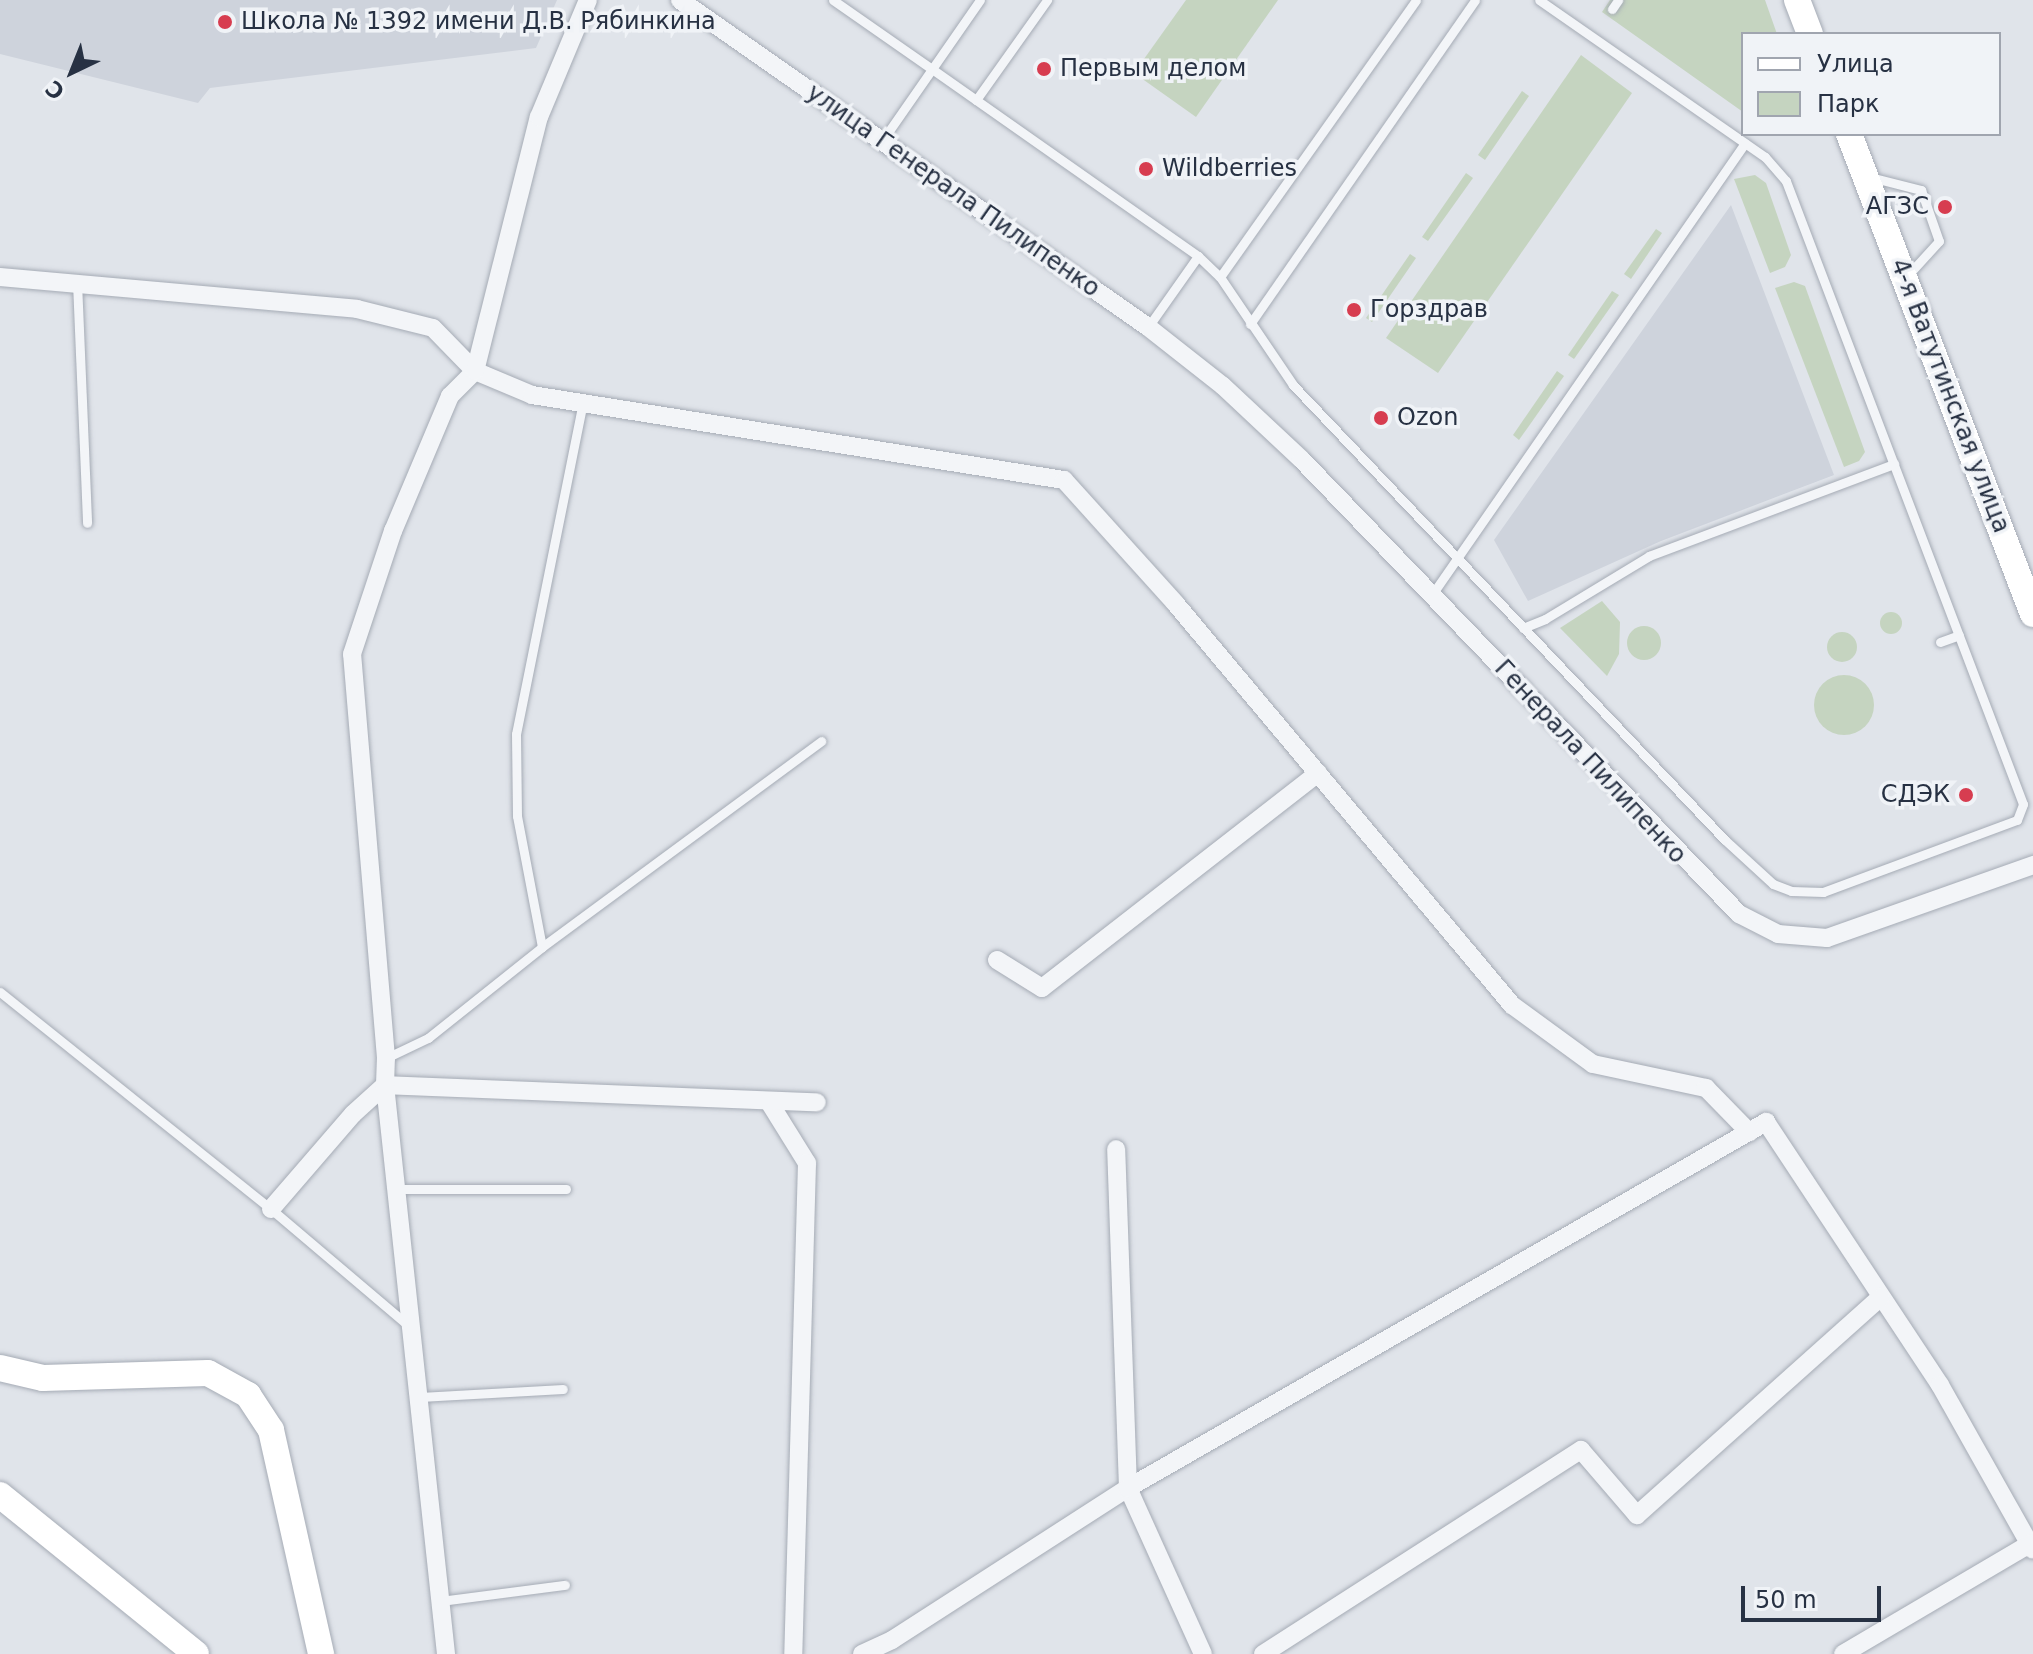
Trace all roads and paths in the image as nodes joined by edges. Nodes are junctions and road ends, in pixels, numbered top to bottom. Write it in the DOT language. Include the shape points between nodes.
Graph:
graph roads {
  1 [pos="588,0"];
  2 [pos="680,0"];
  3 [pos="833,0"];
  4 [pos="980,0"];
  5 [pos="1047,0"];
  6 [pos="1416,0"];
  7 [pos="1475,0"];
  8 [pos="1539,0"];
  9 [pos="1797,0"];
  10 [pos="1809,32"];
  11 [pos="932,69"];
  12 [pos="976,100"];
  13 [pos="1850,136"];
  14 [pos="882,141"];
  15 [pos="1745,143"];
  16 [pos="1865,176"];
  17 [pos="1198,256"];
  18 [pos="0,277"];
  19 [pos="1220,277"];
  20 [pos="1905,279"];
  21 [pos="77,282"];
  22 [pos="1250,324"];
  23 [pos="1148,327"];
  24 [pos="475,371"];
  25 [pos="1223,386"];
  26 [pos="583,403"];
  27 [pos="1894,464"];
  28 [pos="87,523"];
  29 [pos="1457,559"];
  30 [pos="1431,596"];
  31 [pos="2033,614"];
  32 [pos="1523,628"];
  33 [pos="1959,635"];
  34 [pos="1940,642"];
  35 [pos="821,741"];
  36 [pos="1318,773"];
  37 [pos="2033,865"];
  38 [pos="542,947"];
  39 [pos="997,960"];
  40 [pos="0,992"];
  41 [pos="386,1058"];
  42 [pos="385,1085"];
  43 [pos="769,1102"];
  44 [pos="817,1102"];
  45 [pos="1749,1132"];
  46 [pos="1116,1149"];
  47 [pos="399,1189"];
  48 [pos="566,1189"];
  49 [pos="271,1209"];
  50 [pos="1881,1297"];
  51 [pos="413,1329"];
  52 [pos="0,1368"];
  53 [pos="563,1389"];
  54 [pos="420,1397"];
  55 [pos="1128,1488"];
  56 [pos="0,1495"];
  57 [pos="2031,1547"];
  58 [pos="565,1585"];
  59 [pos="441,1601"];
  60 [pos="196,1654"];
  61 [pos="321,1654"];
  62 [pos="446,1654"];
  63 [pos="793,1654"];
  64 [pos="862,1654"];
  65 [pos="1203,1654"];
  66 [pos="1263,1654"];
  67 [pos="1843,1654"];
  1 -- 24 [label="street" via="539,117"];
  2 -- 14 [label="street, улица Генерала Пилипенко"];
  3 -- 11 [label="lane"];
  4 -- 11 [label="lane"];
  5 -- 12 [label="lane"];
  6 -- 19 [label="lane"];
  7 -- 22 [label="lane"];
  8 -- 15 [label="lane"];
  9 -- 10 [label="street"];
  11 -- 12 [label="lane"];
  11 -- 14 [label="lane"];
  12 -- 17 [label="lane"];
  13 -- 16 [label="street, 4-я Ватутинская улица"];
  14 -- 23 [label="street, улица Генерала Пилипенко"];
  15 -- 27 [label="lane" via="1774,164 1786,181"];
  15 -- 29 [label="lane"];
  16 -- 20 [label="street, 4-я Ватутинская улица"];
  16 -- 20 [label="lane" via="1921,190 1939,241"];
  17 -- 19 [label="lane"];
  17 -- 23 [label="lane"];
  18 -- 21 [label="street"];
  19 -- 22 [label="lane"];
  20 -- 31 [label="street, 4-я Ватутинская улица"];
  21 -- 24 [label="street" via="357,309 433,328"];
  21 -- 28 [label="lane"];
  22 -- 29 [label="lane" via="1293,385"];
  23 -- 25 [label="street, улица Генерала Пилипенко"];
  24 -- 26 [label="street" via="532,395"];
  24 -- 41 [label="street" via="450,396 393,531 352,654"];
  25 -- 30 [label="street, Генерала Пилипенко" via="1301,459"];
  26 -- 36 [label="street" via="1064,480"];
  26 -- 38 [label="lane" via="516,734 517,816"];
  27 -- 32 [label="lane" via="1649,556"];
  27 -- 33 [label="lane"];
  29 -- 30 [label="lane"];
  29 -- 32 [label="lane"];
  30 -- 37 [label="street, Генерала Пилипенко" via="1717,896 1761,928 1795,938 1844,935"];
  32 -- 33 [label="lane" via="1755,871 1773,884 1807,893 1823,892 2021,816 2023,804"];
  33 -- 34 [label="lane"];
  35 -- 38 [label="lane"];
  36 -- 39 [label="street" via="1042,988"];
  36 -- 45 [label="street" via="1512,1005 1593,1064 1706,1088"];
  38 -- 41 [label="lane" via="428,1038"];
  40 -- 49 [label="lane"];
  41 -- 42 [label="street"];
  42 -- 43 [label="street"];
  42 -- 47 [label="street"];
  42 -- 49 [label="street"];
  43 -- 44 [label="street"];
  43 -- 63 [label="street" via="807,1163"];
  45 -- 50 [label="street" via="1766,1122"];
  45 -- 55 [label="street"];
  46 -- 55 [label="street"];
  47 -- 48 [label="lane"];
  47 -- 51 [label="street"];
  49 -- 51 [label="lane"];
  50 -- 57 [label="street" via="1940,1385"];
  50 -- 66 [label="street" via="1637,1515 1581,1450"];
  51 -- 54 [label="street"];
  52 -- 61 [label="street" via="43,1378 208,1373 248,1395 271,1430"];
  53 -- 54 [label="lane"];
  54 -- 59 [label="street"];
  55 -- 64 [label="street" via="892,1640"];
  55 -- 65 [label="street"];
  56 -- 60 [label="street"];
  57 -- 67 [label="street"];
  58 -- 59 [label="lane"];
  59 -- 62 [label="street"];
}
